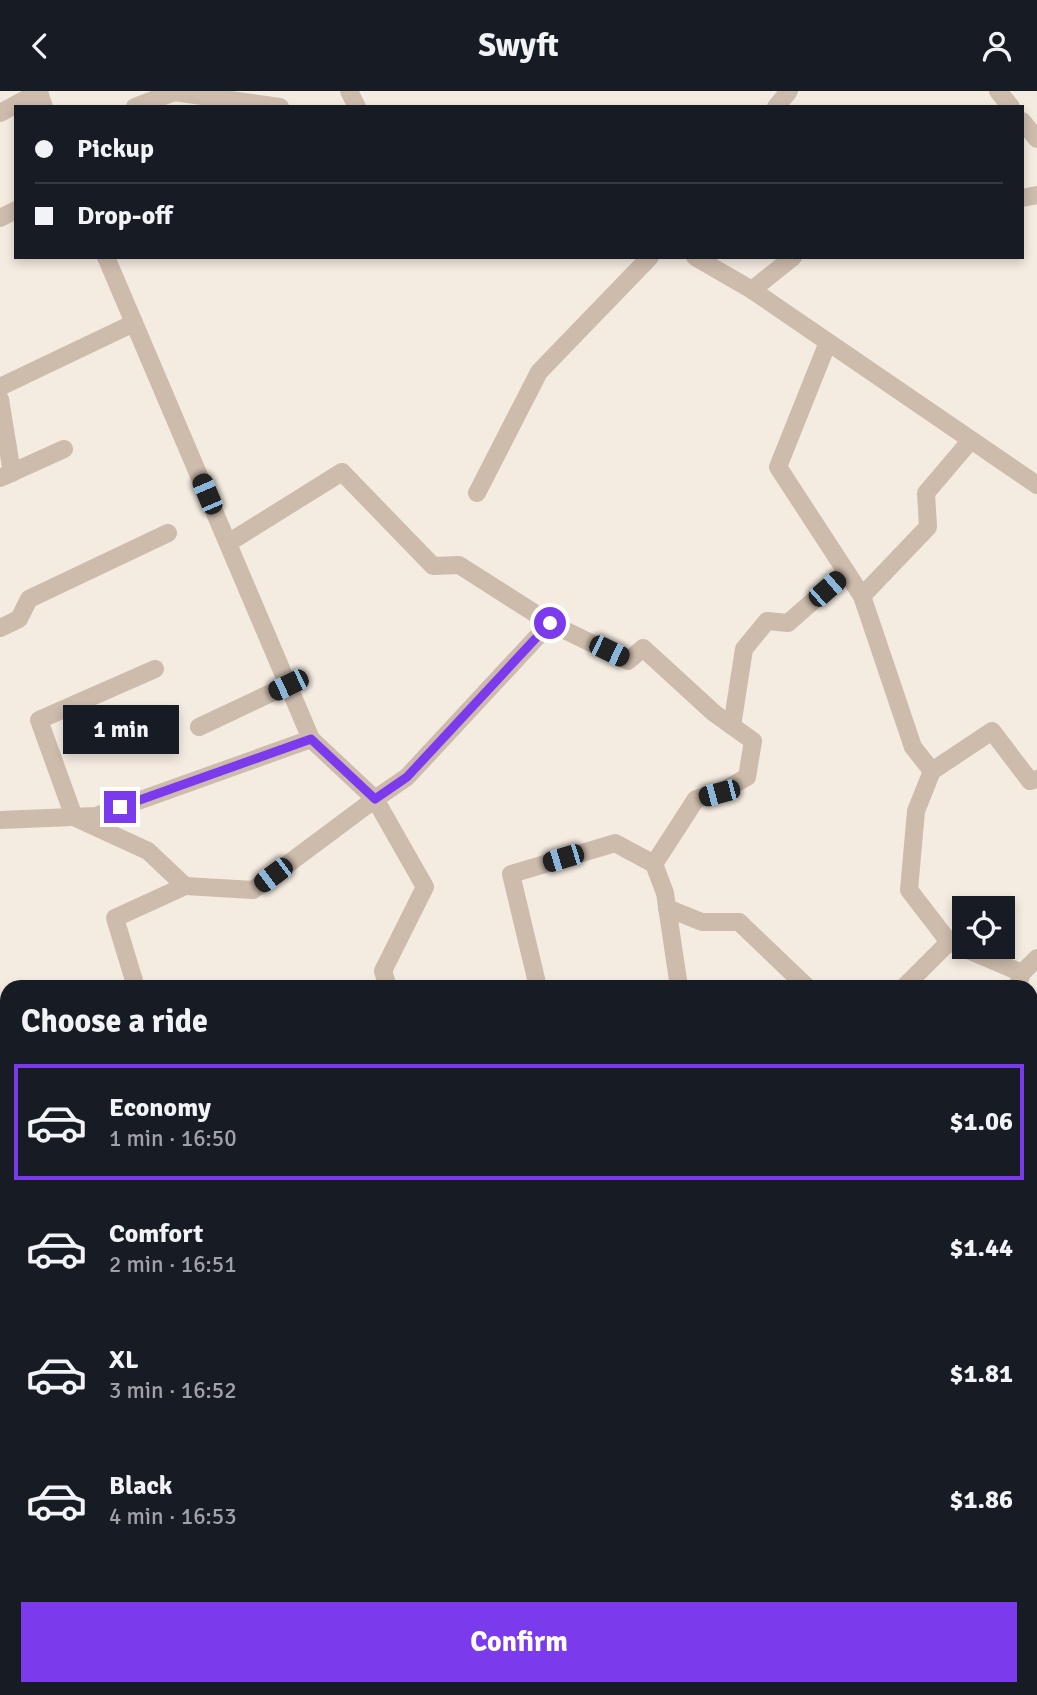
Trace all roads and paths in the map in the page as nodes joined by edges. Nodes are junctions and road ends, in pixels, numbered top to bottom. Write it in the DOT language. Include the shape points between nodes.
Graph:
graph roads {
  1 [pos="789,91"];
  2 [pos="998,91"];
  3 [pos="40,97"];
  4 [pos="20,105"];
  5 [pos="140,105"];
  6 [pos="266,105"];
  7 [pos="778,105"];
  8 [pos="1009,105"];
  9 [pos="1024,123"];
  10 [pos="1037,139"];
  11 [pos="107,259"];
  12 [pos="648,259"];
  13 [pos="698,259"];
  14 [pos="791,259"];
  15 [pos="752,290"];
  16 [pos="134,323"];
  17 [pos="828,342"];
  18 [pos="0,387"];
  19 [pos="0,399"];
  20 [pos="971,440"];
  21 [pos="64,449"];
  22 [pos="6,476"];
  23 [pos="1037,485"];
  24 [pos="477,493"];
  25 [pos="168,533"];
  26 [pos="228,543"];
  27 [pos="846,572"];
  28 [pos="862,596"];
  29 [pos="550,623"];
  30 [pos="0,628"];
  31 [pos="155,670"];
  32 [pos="288,685"];
  33 [pos="732,726"];
  34 [pos="200,727"];
  35 [pos="311,739"];
  36 [pos="932,771"];
  37 [pos="1037,779"];
  38 [pos="375,799"];
  39 [pos="74,817"];
  40 [pos="0,821"];
  41 [pos="654,864"];
  42 [pos="185,886"];
  43 [pos="667,908"];
  44 [pos="949,942"];
  45 [pos="1037,958"];
  46 [pos="134,980"];
  47 [pos="386,980"];
  48 [pos="536,980"];
  49 [pos="678,980"];
  50 [pos="800,980"];
  51 [pos="911,980"];
  52 [pos="1020,980"];
  1 -- 7 [label="street"];
  2 -- 8 [label="street"];
  3 -- 4 [label="street"];
  5 -- 6 [label="street" via="174,92"];
  9 -- 10 [label="street"];
  11 -- 16 [label="street"];
  12 -- 24 [label="street" via="539,372"];
  13 -- 15 [label="street"];
  14 -- 15 [label="street"];
  15 -- 17 [label="street"];
  16 -- 18 [label="street"];
  16 -- 26 [label="street"];
  17 -- 20 [label="street"];
  17 -- 27 [label="street" via="778,467"];
  19 -- 22 [label="street"];
  20 -- 23 [label="street"];
  20 -- 28 [label="street" via="926,493 928,527"];
  21 -- 22 [label="street"];
  25 -- 30 [label="street" via="29,599 19,618"];
  26 -- 29 [label="street" via="342,472 433,565 459,565"];
  26 -- 32 [label="street"];
  27 -- 28 [label="street"];
  27 -- 33 [label="street" via="788,623 766,621 744,649"];
  28 -- 36 [label="street" via="913,747"];
  29 -- 33 [label="street" via="628,661 643,648"];
  29 -- 38 [label="street" via="407,777"];
  31 -- 39 [label="street" via="39,720"];
  32 -- 34 [label="street"];
  32 -- 35 [label="street"];
  33 -- 41 [label="street" via="753,741 747,777 719,793 696,799"];
  35 -- 38 [label="street"];
  35 -- 39 [label="street" via="96,816"];
  36 -- 37 [label="street" via="992,731 1030,781"];
  36 -- 44 [label="street" via="916,811 909,890"];
  38 -- 42 [label="street" via="253,890"];
  38 -- 47 [label="street" via="425,887 383,971"];
  39 -- 40 [label="street"];
  39 -- 42 [label="street" via="148,851"];
  41 -- 43 [label="street"];
  41 -- 48 [label="street" via="615,843 511,874"];
  42 -- 46 [label="street" via="115,918"];
  43 -- 49 [label="street"];
  43 -- 50 [label="street" via="702,922 739,922"];
  44 -- 51 [label="street"];
  44 -- 52 [label="street"];
  45 -- 52 [label="street"];
}
